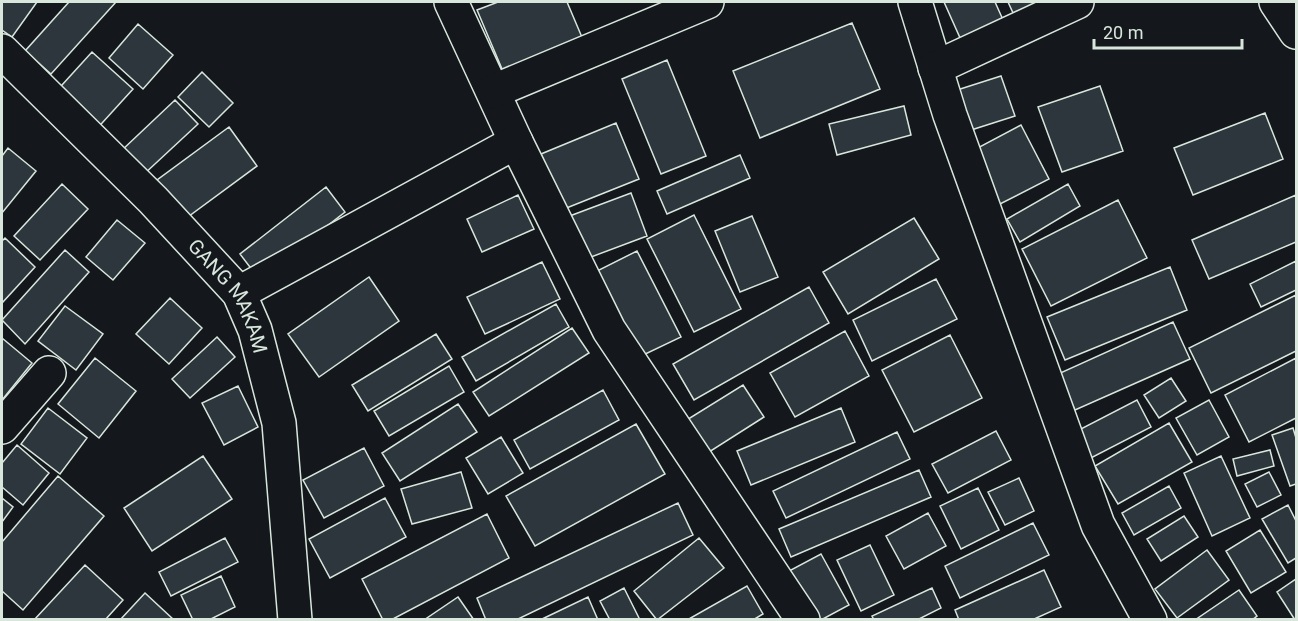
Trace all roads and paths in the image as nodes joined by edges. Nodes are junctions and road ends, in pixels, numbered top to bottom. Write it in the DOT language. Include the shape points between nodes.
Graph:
graph roads {
  1 [pos="451,2"];
  2 [pos="707,2"];
  3 [pos="915,2"];
  4 [pos="1077,2"];
  5 [pos="1276,2"];
  6 [pos="1296,32"];
  7 [pos="2,51"];
  8 [pos="935,68"];
  9 [pos="494,90"];
  10 [pos="516,142"];
  11 [pos="239,293"];
  12 [pos="50,373"];
  13 [pos="2,427"];
  14 [pos="295,620"];
  15 [pos="803,620"];
  16 [pos="1150,620"];
  1 -- 9 [label="street"];
  2 -- 9 [label="street"];
  3 -- 8 [label="street"];
  4 -- 8 [label="street"];
  5 -- 6 [label="street"];
  7 -- 11 [label="street, GANG MAKAM" via="153,200"];
  8 -- 16 [label="street" via="1098,525"];
  9 -- 10 [label="street"];
  10 -- 11 [label="street"];
  10 -- 15 [label="street" via="609,330"];
  11 -- 14 [label="street, GANG MAKAM" via="255,330 279,423"];
  12 -- 13 [label="street"];
}
